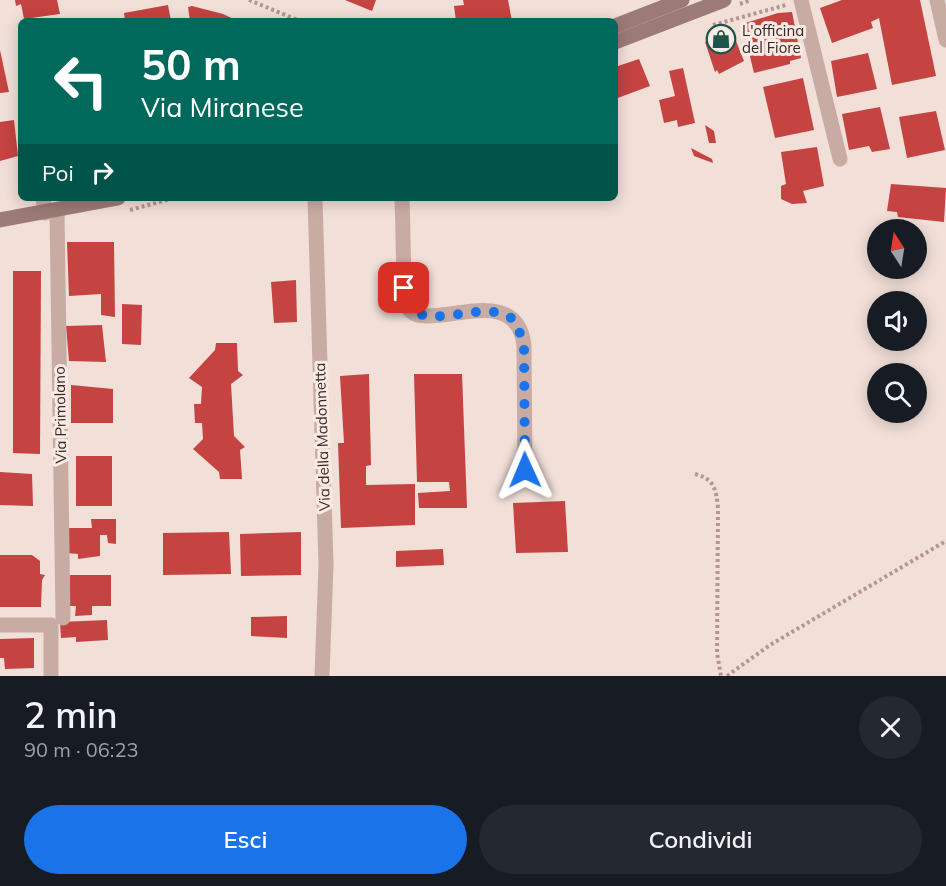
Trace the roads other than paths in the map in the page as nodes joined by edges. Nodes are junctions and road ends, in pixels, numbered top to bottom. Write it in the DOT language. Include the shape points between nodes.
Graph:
graph roads {
  1 [pos="681,0"];
  2 [pos="724,0"];
  3 [pos="801,0"];
  4 [pos="937,0"];
  5 [pos="701,2"];
  6 [pos="651,5"];
  7 [pos="618,24"];
  8 [pos="618,34"];
  9 [pos="946,40"];
  10 [pos="618,41"];
  11 [pos="840,159"];
  12 [pos="97,201"];
  13 [pos="315,201"];
  14 [pos="402,201"];
  15 [pos="48,208"];
  16 [pos="0,220"];
  17 [pos="525,470"];
  18 [pos="63,618"];
  19 [pos="0,625"];
  20 [pos="51,676"];
  21 [pos="322,676"];
  1 -- 6 [label="street"];
  2 -- 5 [label="street"];
  2 -- 10 [label="street"];
  3 -- 11 [label="street"];
  4 -- 9 [label="street"];
  5 -- 6 [label="street" via="662,15"];
  6 -- 7 [label="street"];
  6 -- 8 [label="street" via="648,21"];
  12 -- 15 [label="street"];
  13 -- 21 [label="street, Via della Madonnetta" via="326,566"];
  14 -- 17 [label="street" via="404,288 409,309 431,315 499,312 512,317 520,327 524,345"];
  15 -- 16 [label="street"];
  15 -- 18 [label="street, Via Primolano"];
  19 -- 20 [label="street" via="51,625"];
}
